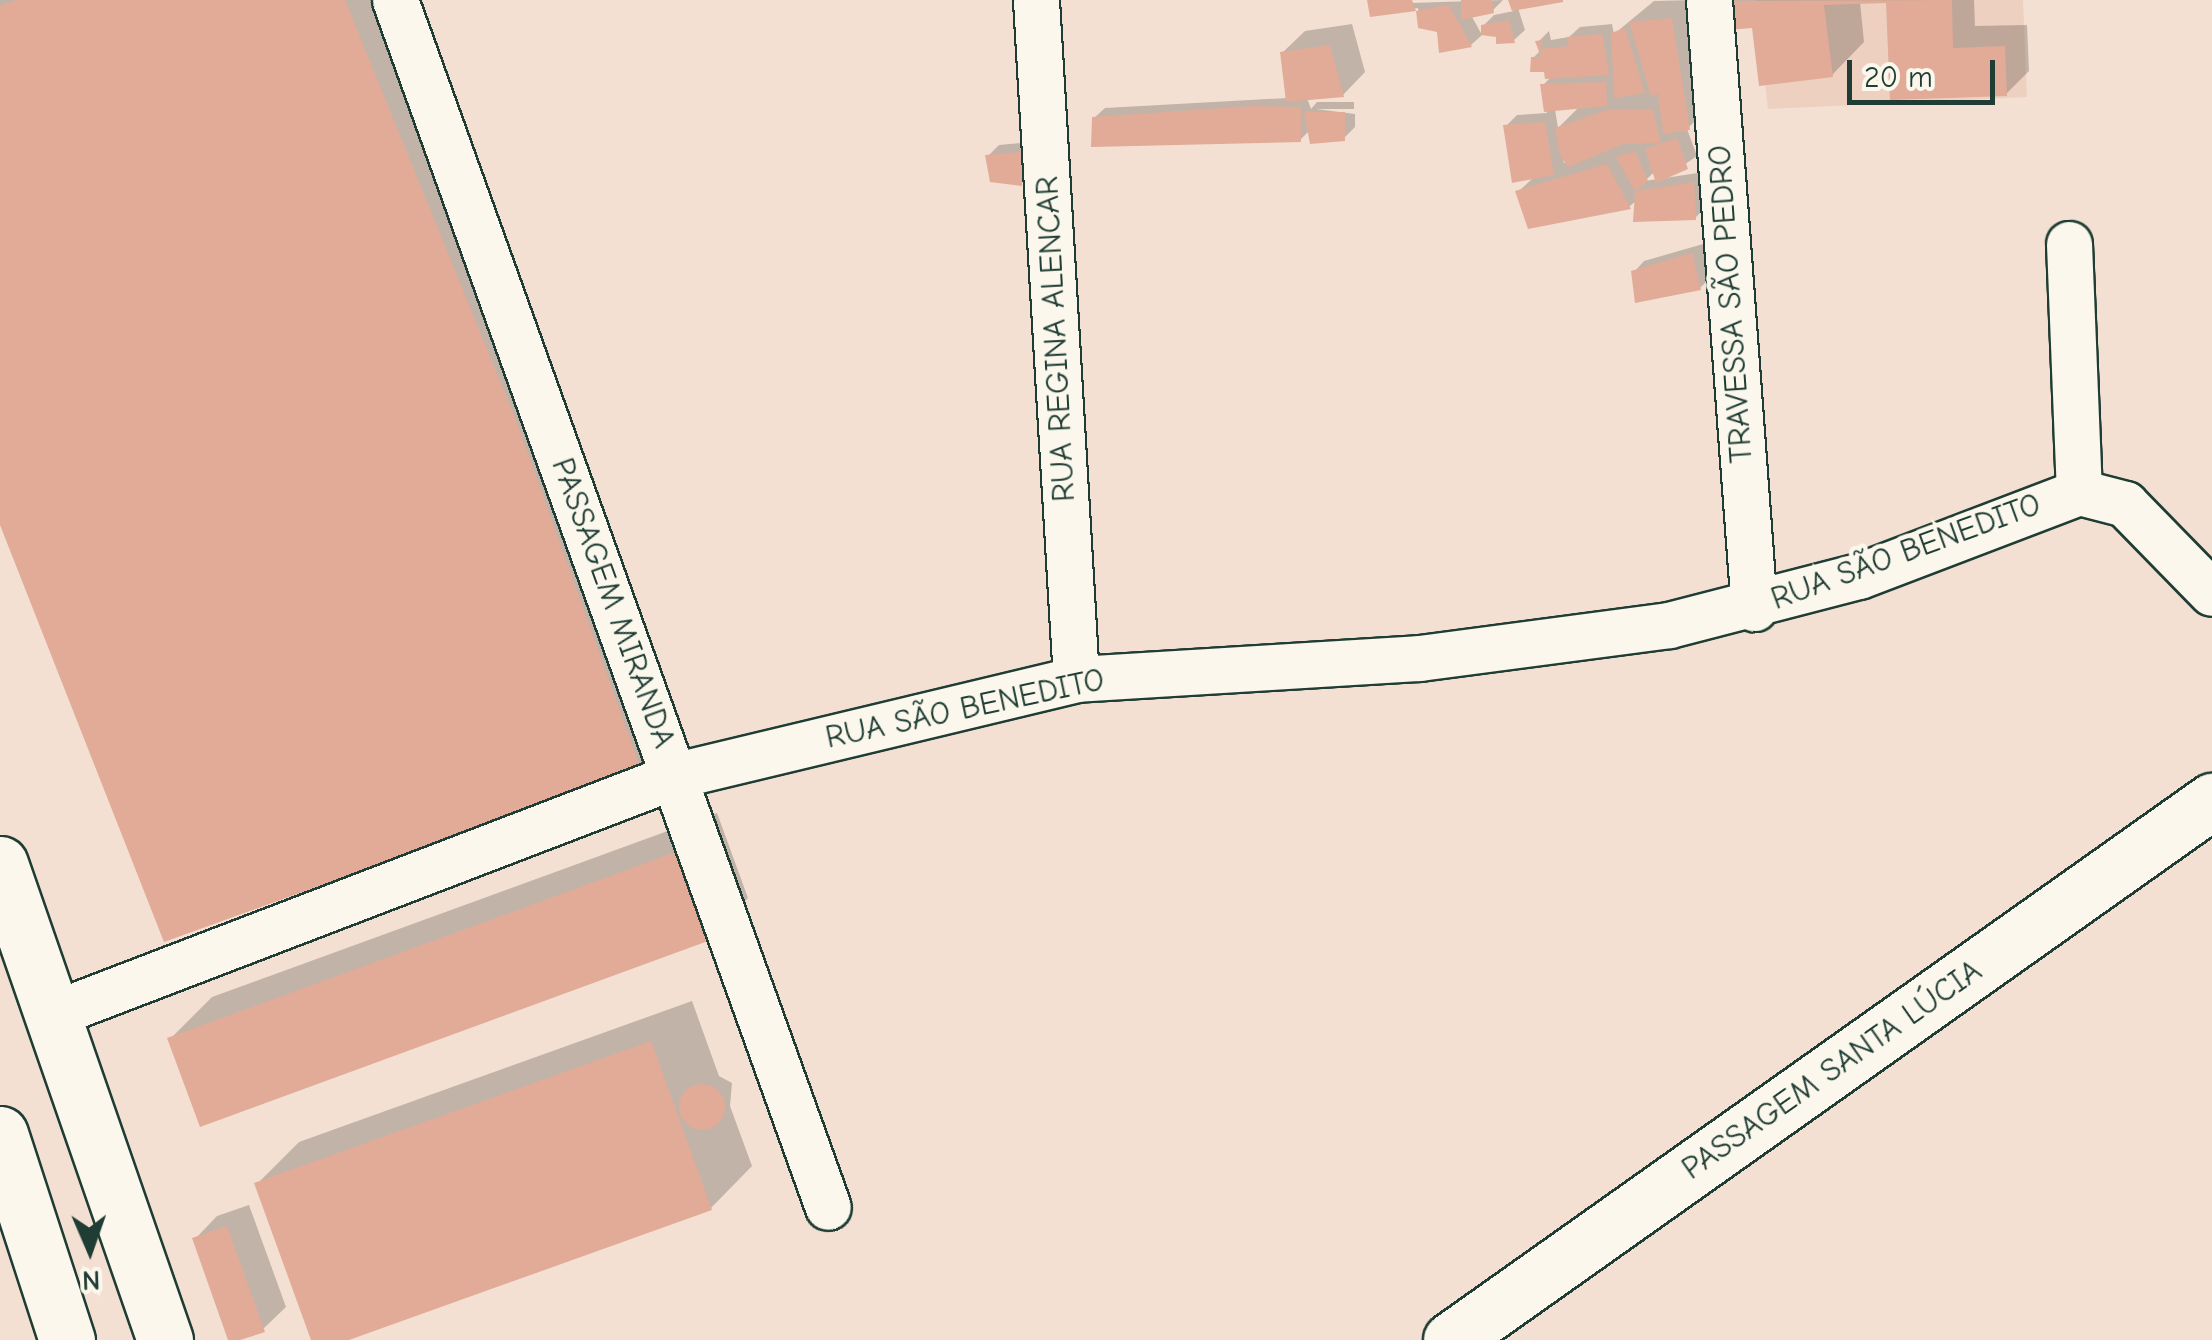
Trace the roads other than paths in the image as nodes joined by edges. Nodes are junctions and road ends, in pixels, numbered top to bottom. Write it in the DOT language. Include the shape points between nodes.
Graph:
graph roads {
  1 [pos="395,0"];
  2 [pos="1036,0"];
  3 [pos="1708,0"];
  4 [pos="2069,244"];
  5 [pos="2079,492"];
  6 [pos="2212,592"];
  7 [pos="1754,608"];
  8 [pos="1076,679"];
  9 [pos="676,775"];
  10 [pos="2212,801"];
  11 [pos="0,864"];
  12 [pos="53,1014"];
  13 [pos="0,1134"];
  14 [pos="828,1206"];
  15 [pos="68,1340"];
  16 [pos="165,1340"];
  17 [pos="1451,1340"];
  1 -- 9 [label="street, PASSAGEM MIRANDA"];
  2 -- 8 [label="street, RUA REGINA ALENCAR"];
  3 -- 7 [label="street, TRAVESSA SÃO PEDRO"];
  4 -- 5 [label="street"];
  5 -- 6 [label="street" via="2125,504"];
  5 -- 7 [label="street, RUA SÃO BENEDITO" via="1859,576"];
  7 -- 8 [label="street, RUA SÃO BENEDITO" via="1419,658"];
  8 -- 9 [label="street, RUA SÃO BENEDITO"];
  9 -- 12 [label="street, RUA SÃO BENEDITO"];
  9 -- 14 [label="street, PASSAGEM MIRANDA"];
  10 -- 17 [label="street, PASSAGEM SANTA LÚCIA"];
  11 -- 12 [label="street"];
  12 -- 16 [label="street"];
  13 -- 15 [label="street"];
}
